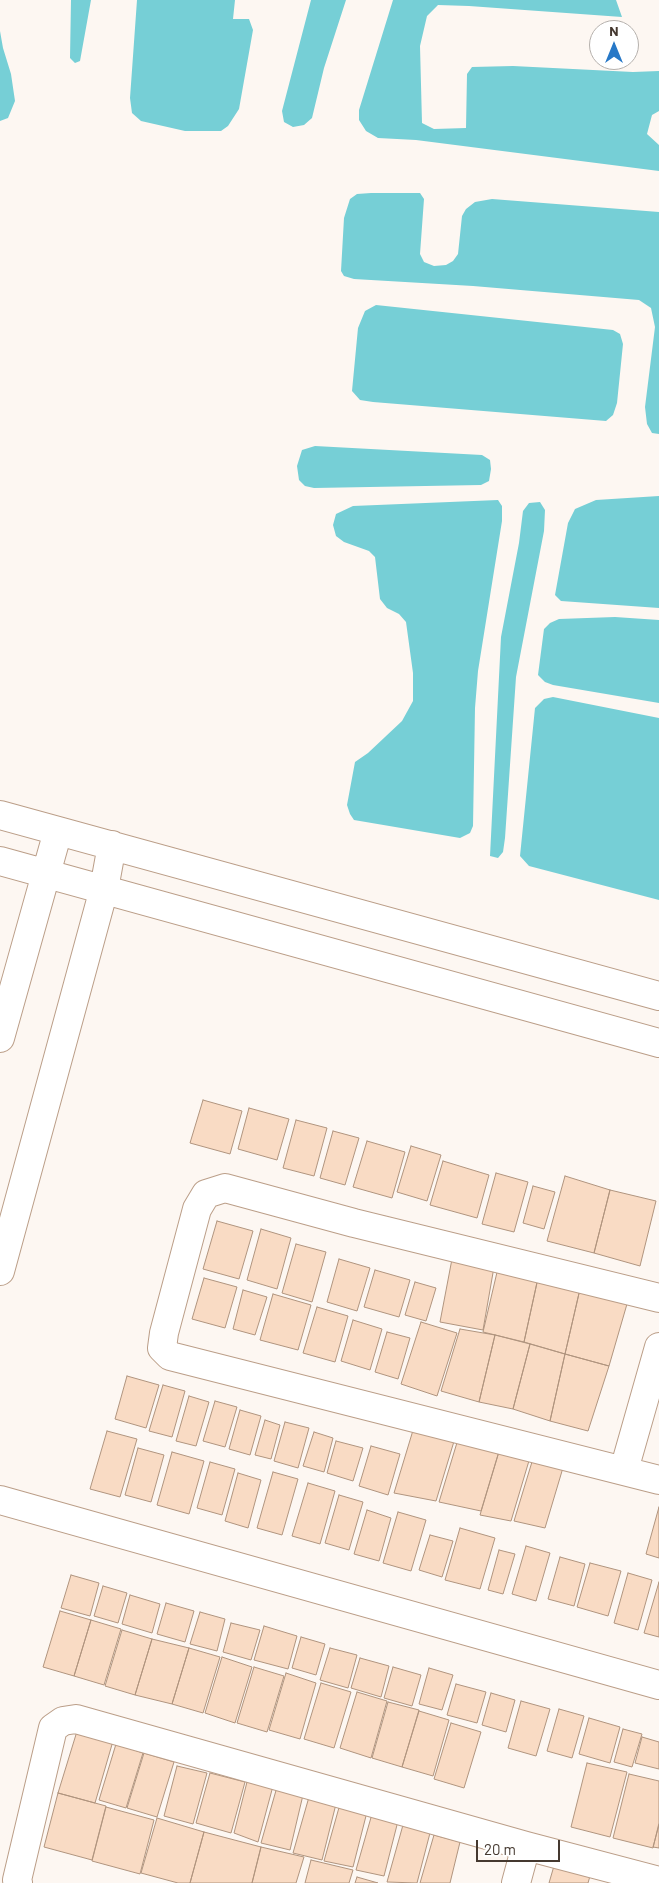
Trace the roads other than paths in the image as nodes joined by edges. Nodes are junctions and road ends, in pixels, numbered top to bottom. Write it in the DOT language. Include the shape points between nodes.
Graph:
graph roads {
  1 [pos="0,815"];
  2 [pos="58,831"];
  3 [pos="112,845"];
  4 [pos="0,861"];
  5 [pos="46,874"];
  6 [pos="104,889"];
  7 [pos="659,996"];
  8 [pos="0,1038"];
  9 [pos="659,1043"];
  10 [pos="0,1271"];
  11 [pos="659,1298"];
  12 [pos="659,1348"];
  13 [pos="624,1470"];
  14 [pos="659,1480"];
  15 [pos="0,1500"];
  16 [pos="659,1685"];
  17 [pos="526,1846"];
  18 [pos="659,1881"];
  19 [pos="18,1883"];
  20 [pos="516,1883"];
  1 -- 2 [label="street"];
  2 -- 3 [label="street"];
  2 -- 5 [label="street"];
  3 -- 6 [label="street"];
  3 -- 7 [label="street"];
  4 -- 5 [label="street"];
  5 -- 6 [label="street"];
  5 -- 8 [label="street"];
  6 -- 9 [label="street"];
  6 -- 10 [label="street"];
  11 -- 13 [label="street" via="225,1188 206,1194 197,1209 164,1333 162,1348 170,1356"];
  12 -- 13 [label="street"];
  13 -- 14 [label="street"];
  15 -- 16 [label="street"];
  17 -- 18 [label="street"];
  17 -- 19 [label="street" via="76,1719 64,1721 53,1728"];
  17 -- 20 [label="street"];
}
